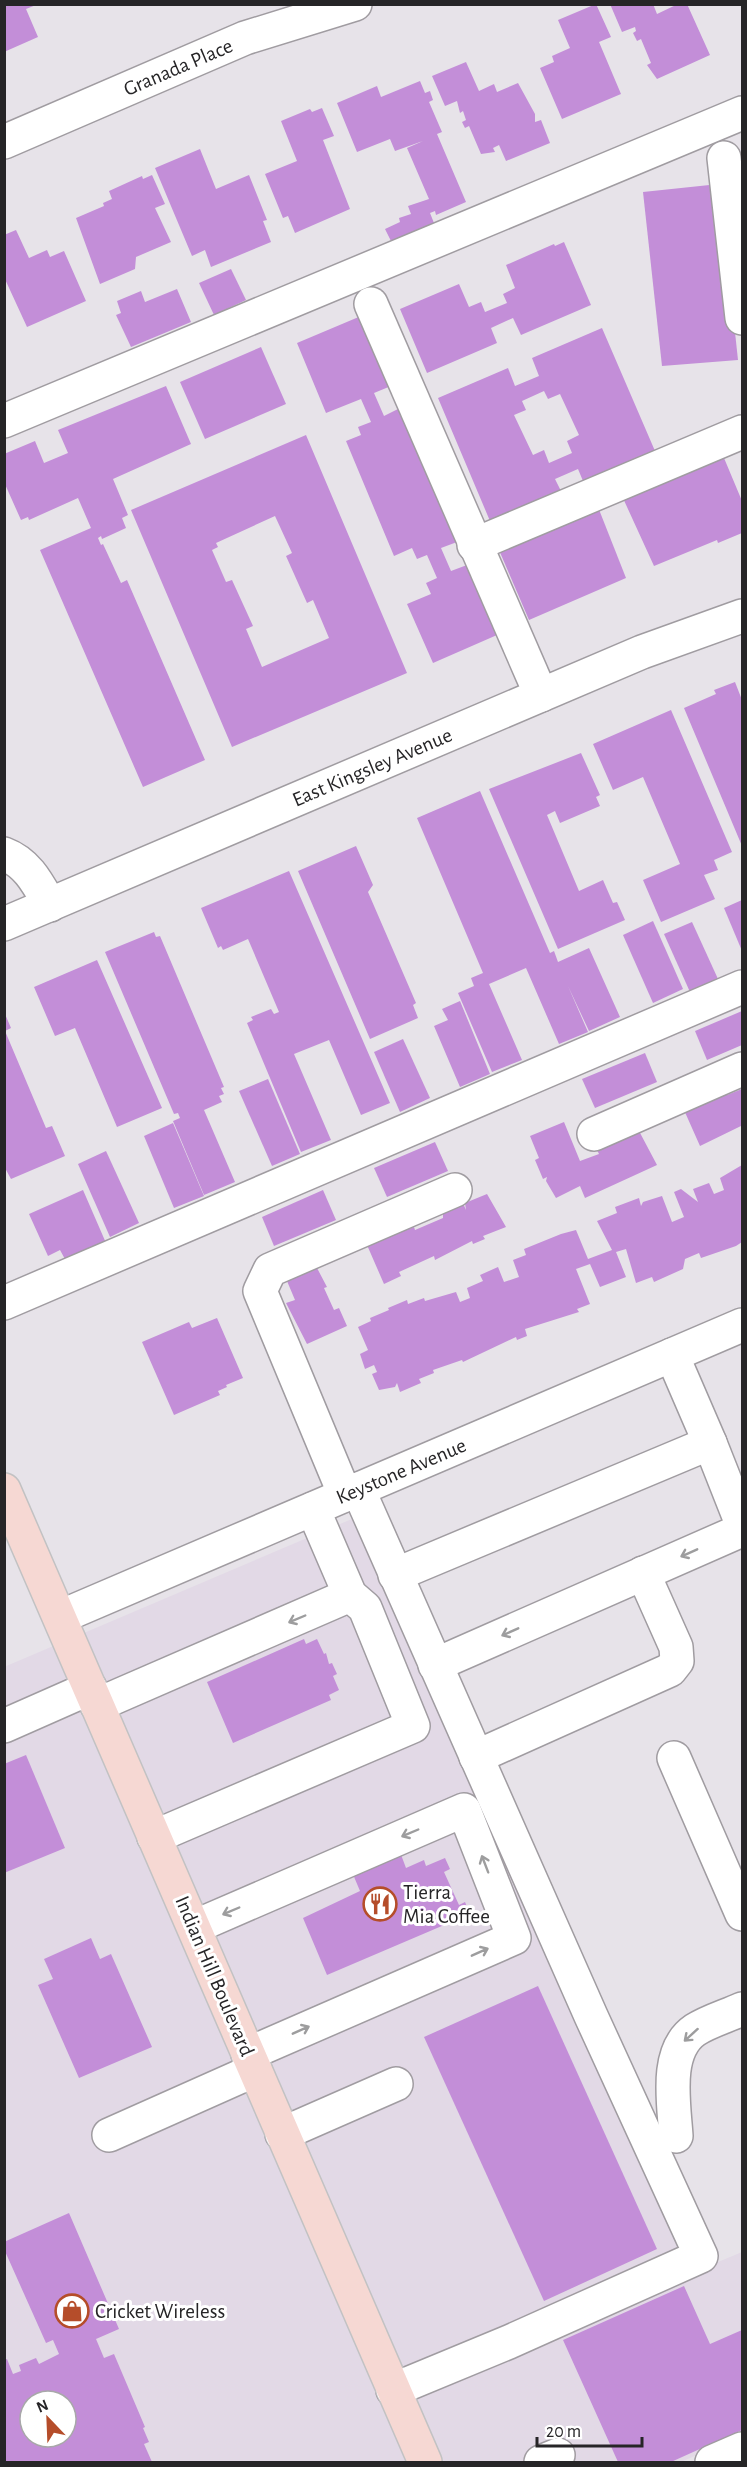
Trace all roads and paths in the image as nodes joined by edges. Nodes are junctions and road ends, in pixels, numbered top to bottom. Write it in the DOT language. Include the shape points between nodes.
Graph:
graph roads {
  1 [pos="356,4"];
  2 [pos="742,113"];
  3 [pos="4,142"];
  4 [pos="724,158"];
  5 [pos="371,304"];
  6 [pos="742,318"];
  7 [pos="4,421"];
  8 [pos="742,432"];
  9 [pos="474,545"];
  10 [pos="742,616"];
  11 [pos="541,695"];
  12 [pos="4,854"];
  13 [pos="50,905"];
  14 [pos="4,924"];
  15 [pos="742,987"];
  16 [pos="742,1069"];
  17 [pos="594,1134"];
  18 [pos="455,1190"];
  19 [pos="4,1303"];
  20 [pos="742,1325"];
  21 [pos="672,1355"];
  22 [pos="710,1443"];
  23 [pos="4,1490"];
  24 [pos="352,1492"];
  25 [pos="313,1509"];
  26 [pos="742,1524"];
  27 [pos="742,1530"];
  28 [pos="643,1573"];
  29 [pos="395,1575"];
  30 [pos="350,1596"];
  31 [pos="60,1617"];
  32 [pos="435,1665"];
  33 [pos="94,1697"];
  34 [pos="4,1726"];
  35 [pos="476,1756"];
  36 [pos="674,1758"];
  37 [pos="154,1837"];
  38 [pos="735,1875"];
  39 [pos="742,1914"];
  40 [pos="194,1927"];
  41 [pos="742,2009"];
  42 [pos="252,2062"];
  43 [pos="396,2085"];
  44 [pos="282,2134"];
  45 [pos="109,2135"];
  46 [pos="676,2136"];
  47 [pos="393,2391"];
  48 [pos="742,2449"];
  49 [pos="425,2463"];
  50 [pos="712,2463"];
  1 -- 3 [label="street, Granada Place" via="245,38"];
  2 -- 7 [label="street"];
  4 -- 6 [label="street"];
  5 -- 9 [label="street"];
  8 -- 9 [label="street"];
  9 -- 11 [label="street"];
  10 -- 11 [label="street, East Kingsley Avenue" via="642,652"];
  11 -- 13 [label="street, East Kingsley Avenue"];
  12 -- 13 [label="street" via="32,872"];
  13 -- 14 [label="street, East Kingsley Avenue"];
  15 -- 19 [label="street"];
  16 -- 17 [label="street"];
  18 -- 24 [label="street" via="270,1269 260,1291"];
  20 -- 21 [label="street, Keystone Avenue"];
  21 -- 22 [label="street"];
  21 -- 24 [label="street, Keystone Avenue"];
  22 -- 26 [label="street"];
  22 -- 29 [label="street"];
  23 -- 31 [label="main road, Indian Hill Boulevard"];
  24 -- 25 [label="street, Keystone Avenue"];
  24 -- 29 [label="street"];
  25 -- 30 [label="street"];
  25 -- 31 [label="street, Keystone Avenue"];
  27 -- 28 [label="street, one-way"];
  28 -- 32 [label="street, one-way"];
  28 -- 35 [label="street" via="676,1647 677,1661 670,1670"];
  29 -- 32 [label="street"];
  30 -- 33 [label="street, one-way"];
  30 -- 37 [label="street" via="365,1608 413,1726"];
  31 -- 33 [label="main road, Indian Hill Boulevard"];
  32 -- 35 [label="street"];
  33 -- 34 [label="street"];
  33 -- 37 [label="main road, Indian Hill Boulevard"];
  35 -- 47 [label="street" via="701,2256"];
  36 -- 38 [label="street"];
  37 -- 40 [label="main road, Indian Hill Boulevard"];
  38 -- 39 [label="street"];
  40 -- 42 [label="main road, Indian Hill Boulevard"];
  42 -- 40 [label="street, one-way" via="513,1938 464,1810"];
  41 -- 46 [label="street, one-way" via="694,2030 677,2049 673,2092"];
  42 -- 44 [label="main road, Indian Hill Boulevard"];
  42 -- 45 [label="street"];
  43 -- 44 [label="street"];
  44 -- 47 [label="main road, Indian Hill Boulevard"];
  47 -- 49 [label="main road, Indian Hill Boulevard"];
  48 -- 50 [label="street"];
}
